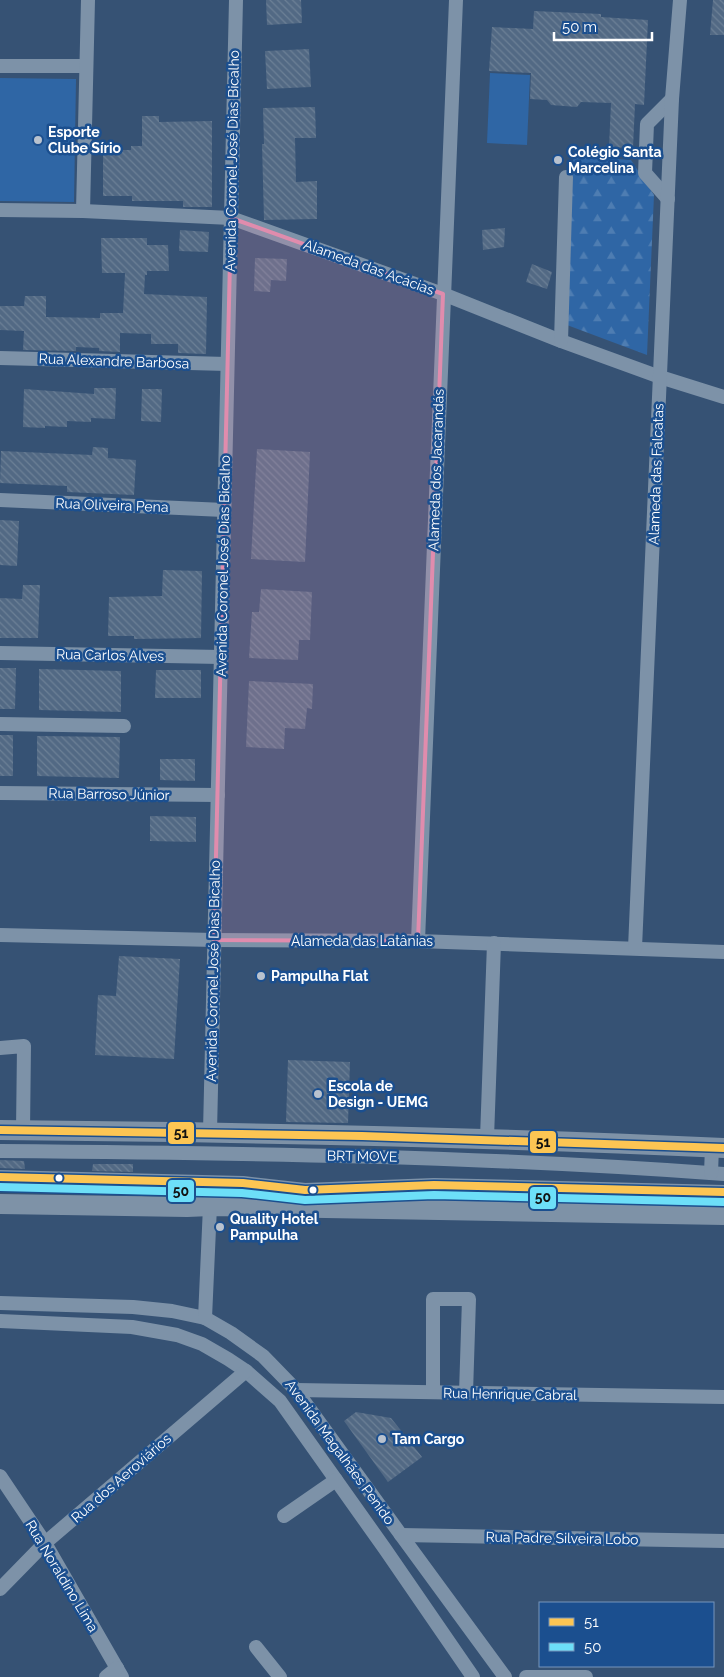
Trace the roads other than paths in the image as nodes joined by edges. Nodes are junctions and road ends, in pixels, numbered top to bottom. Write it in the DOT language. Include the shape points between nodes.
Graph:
graph roads {
  1 [pos="88,0"];
  2 [pos="236,0"];
  3 [pos="456,0"];
  4 [pos="680,0"];
  5 [pos="0,66"];
  6 [pos="86,66"];
  7 [pos="672,99"];
  8 [pos="566,177"];
  9 [pos="668,199"];
  10 [pos="0,210"];
  11 [pos="83,211"];
  12 [pos="231,218"];
  13 [pos="443,294"];
  14 [pos="561,341"];
  15 [pos="0,358"];
  16 [pos="228,364"];
  17 [pos="660,377"];
  18 [pos="724,397"];
  19 [pos="0,500"];
  20 [pos="224,510"];
  21 [pos="0,653"];
  22 [pos="221,657"];
  23 [pos="0,724"];
  24 [pos="124,726"];
  25 [pos="0,793"];
  26 [pos="218,795"];
  27 [pos="0,935"];
  28 [pos="214,940"];
  29 [pos="418,941"];
  30 [pos="494,944"];
  31 [pos="635,948"];
  32 [pos="724,952"];
  33 [pos="0,1048"];
  34 [pos="0,1130"];
  35 [pos="23,1130"];
  36 [pos="210,1132"];
  37 [pos="487,1138"];
  38 [pos="718,1148"];
  39 [pos="0,1151"];
  40 [pos="718,1173"];
  41 [pos="0,1177"];
  42 [pos="724,1192"];
  43 [pos="0,1204"];
  44 [pos="210,1206"];
  45 [pos="724,1215"];
  46 [pos="0,1303"];
  47 [pos="205,1318"];
  48 [pos="0,1322"];
  49 [pos="246,1371"];
  50 [pos="296,1390"];
  51 [pos="433,1392"];
  52 [pos="466,1393"];
  53 [pos="724,1398"];
  54 [pos="0,1476"];
  55 [pos="336,1480"];
  56 [pos="284,1516"];
  57 [pos="400,1535"];
  58 [pos="724,1542"];
  59 [pos="45,1543"];
  60 [pos="0,1589"];
  61 [pos="256,1647"];
  62 [pos="119,1672"];
  63 [pos="106,1677"];
  64 [pos="280,1677"];
  65 [pos="473,1677"];
  66 [pos="505,1677"];
  67 [pos="526,1677"];
  68 [pos="586,1677"];
  1 -- 6 [label="street"];
  2 -- 12 [label="street, Avenida Coronel José Dias Bicalho"];
  3 -- 13 [label="street, Alameda dos Jacarandás"];
  4 -- 7 [label="street, Alameda das Falcatas"];
  5 -- 6 [label="street"];
  6 -- 11 [label="street"];
  7 -- 9 [label="street, Alameda das Falcatas"];
  7 -- 9 [label="street" via="647,124 646,144 645,173"];
  8 -- 14 [label="street"];
  9 -- 17 [label="street, Alameda das Falcatas"];
  10 -- 11 [label="street, Alameda das Acácias"];
  11 -- 12 [label="street, Alameda das Acácias"];
  12 -- 13 [label="street, Alameda das Acácias"];
  12 -- 16 [label="street, Avenida Coronel José Dias Bicalho"];
  13 -- 14 [label="street, Alameda das Acácias"];
  13 -- 29 [label="street, Alameda dos Jacarandás"];
  14 -- 17 [label="street, Alameda das Acácias"];
  15 -- 16 [label="street, Rua Alexandre Barbosa"];
  16 -- 20 [label="street, Avenida Coronel José Dias Bicalho"];
  17 -- 18 [label="street, Alameda das Acácias"];
  17 -- 31 [label="street, Alameda das Falcatas"];
  19 -- 20 [label="street, Rua Oliveira Pena"];
  20 -- 22 [label="street, Avenida Coronel José Dias Bicalho"];
  21 -- 22 [label="street, Rua Carlos Alves"];
  22 -- 26 [label="street, Avenida Coronel José Dias Bicalho"];
  23 -- 24 [label="street"];
  25 -- 26 [label="street, Rua Barroso Júnior"];
  26 -- 28 [label="street, Avenida Coronel José Dias Bicalho"];
  27 -- 28 [label="street, Alameda das Latânias"];
  28 -- 29 [label="street, Alameda das Latânias"];
  28 -- 36 [label="street, Avenida Coronel José Dias Bicalho"];
  29 -- 30 [label="street, Alameda das Latânias"];
  30 -- 31 [label="street, Alameda das Latânias"];
  30 -- 37 [label="street"];
  31 -- 32 [label="street, Alameda das Latânias"];
  33 -- 35 [label="street" via="24,1046"];
  34 -- 35 [label="highway"];
  35 -- 36 [label="highway"];
  36 -- 37 [label="highway"];
  37 -- 38 [label="highway"];
  38 -- 40 [label="street"];
  39 -- 40 [label="street, BRT MOVE" via="443,1158"];
  41 -- 42 [label="street" via="243,1183 305,1190 434,1185"];
  43 -- 44 [label="highway"];
  44 -- 45 [label="highway"];
  44 -- 47 [label="street"];
  46 -- 47 [label="street, Avenida Magalhães Penido" via="133,1307"];
  47 -- 50 [label="street, Avenida Magalhães Penido" via="264,1356"];
  48 -- 49 [label="street, Avenida Magalhães Penido" via="132,1327 177,1335 202,1344"];
  49 -- 55 [label="street, Avenida Magalhães Penido" via="280,1401"];
  49 -- 59 [label="street, Rua dos Aeroviários"];
  50 -- 51 [label="street, Rua Henrique Cabral"];
  50 -- 57 [label="street, Avenida Magalhães Penido"];
  51 -- 52 [label="street, Rua Henrique Cabral"];
  51 -- 52 [label="street" via="433,1298 469,1299"];
  52 -- 53 [label="street, Rua Henrique Cabral"];
  54 -- 59 [label="street, Rua Noraldino Lima"];
  55 -- 56 [label="street"];
  55 -- 65 [label="street, Avenida Magalhães Penido"];
  57 -- 58 [label="street, Rua Padre Silveira Lobo"];
  57 -- 66 [label="street, Avenida Magalhães Penido"];
  59 -- 60 [label="street, Rua dos Aeroviários"];
  59 -- 62 [label="street, Rua Noraldino Lima"];
  61 -- 64 [label="street"];
  62 -- 63 [label="street"];
  67 -- 68 [label="street"];
}
